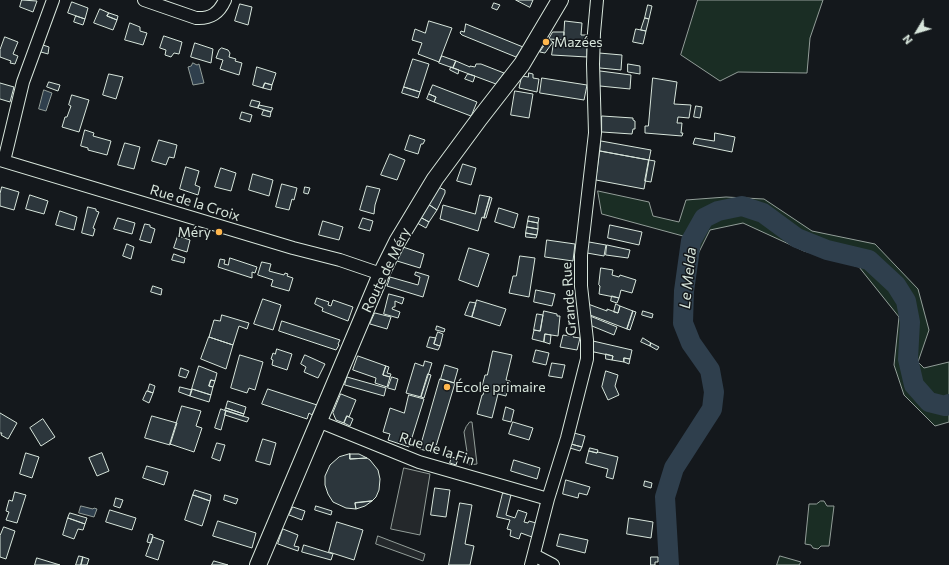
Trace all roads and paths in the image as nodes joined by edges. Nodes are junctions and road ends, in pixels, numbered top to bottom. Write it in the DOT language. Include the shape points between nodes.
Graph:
graph roads {
  1 [pos="53,0"];
  2 [pos="144,0"];
  3 [pos="225,0"];
  4 [pos="560,0"];
  5 [pos="597,0"];
  6 [pos="2,161"];
  7 [pos="381,274"];
  8 [pos="318,421"];
  9 [pos="548,499"];
  10 [pos="532,560"];
  11 [pos="258,565"];
  12 [pos="553,565"];
  1 -- 6 [label="street" via="23,82"];
  2 -- 3 [label="street" via="204,19 216,13"];
  4 -- 7 [label="main road, Route de Méry" via="522,64 435,179"];
  5 -- 9 [label="street, Grande Rue" via="593,64 595,133 581,255 587,359"];
  6 -- 7 [label="street, Rue de la Croix"];
  7 -- 8 [label="main road, Route de Méry"];
  8 -- 9 [label="street, Rue de la Fin" via="419,462"];
  8 -- 11 [label="main road, Route de Méry"];
  9 -- 10 [label="street, Grande Rue"];
  10 -- 12 [label="street"];
}
